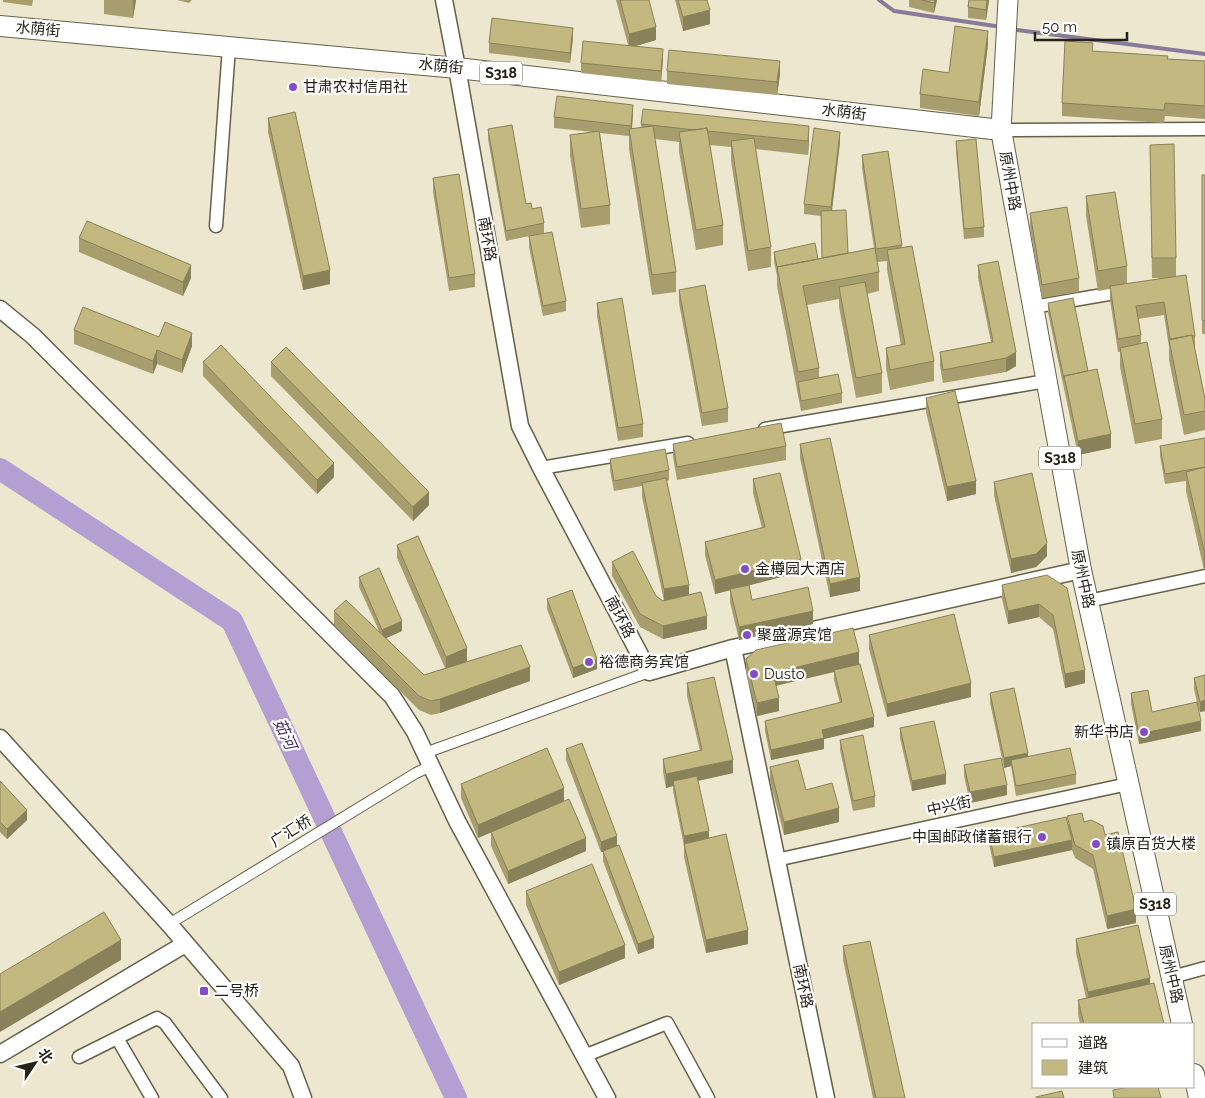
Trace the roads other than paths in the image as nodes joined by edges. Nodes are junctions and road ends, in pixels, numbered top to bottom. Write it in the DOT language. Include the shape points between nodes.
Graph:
graph roads {
  1 [pos="444,0"];
  2 [pos="1008,0"];
  3 [pos="0,26"];
  4 [pos="229,47"];
  5 [pos="457,68"];
  6 [pos="1205,129"];
  7 [pos="1001,130"];
  8 [pos="216,226"];
  9 [pos="1139,288"];
  10 [pos="1033,307"];
  11 [pos="0,309"];
  12 [pos="1046,381"];
  13 [pos="755,431"];
  14 [pos="696,441"];
  15 [pos="541,468"];
  16 [pos="1081,570"];
  17 [pos="1205,576"];
  18 [pos="1088,602"];
  19 [pos="732,648"];
  20 [pos="649,672"];
  21 [pos="0,738"];
  22 [pos="428,760"];
  23 [pos="1128,784"];
  24 [pos="776,860"];
  25 [pos="169,924"];
  26 [pos="185,944"];
  27 [pos="1205,968"];
  28 [pos="1172,977"];
  29 [pos="1182,1023"];
  30 [pos="117,1038"];
  31 [pos="0,1054"];
  32 [pos="584,1056"];
  33 [pos="79,1057"];
  34 [pos="1195,1079"];
  35 [pos="152,1098"];
  36 [pos="221,1098"];
  37 [pos="303,1098"];
  38 [pos="607,1098"];
  39 [pos="708,1098"];
  40 [pos="826,1098"];
  41 [pos="1199,1098"];
  1 -- 5 [label="street, 南环路"];
  2 -- 7 [label="main road"];
  3 -- 4 [label="main road, 水荫街 / S318"];
  4 -- 5 [label="main road, 水荫街 / S318"];
  4 -- 8 [label="street"];
  5 -- 7 [label="main road, 水荫街 / S318"];
  5 -- 15 [label="street, 南环路" via="520,426"];
  6 -- 7 [label="street"];
  7 -- 10 [label="main road, 原州中路 / S318"];
  9 -- 10 [label="street"];
  10 -- 12 [label="main road, 原州中路 / S318"];
  11 -- 22 [label="street" via="33,336 392,696"];
  12 -- 13 [label="street"];
  12 -- 16 [label="main road, 原州中路 / S318"];
  14 -- 15 [label="street"];
  15 -- 20 [label="street, 南环路"];
  16 -- 18 [label="main road, 原州中路 / S318"];
  16 -- 19 [label="street"];
  17 -- 18 [label="street"];
  18 -- 23 [label="main road, 原州中路 / S318"];
  19 -- 20 [label="street"];
  19 -- 24 [label="street, 南环路"];
  20 -- 22 [label="street, 广汇桥"];
  21 -- 25 [label="street"];
  22 -- 25 [label="street, 广汇桥" via="416,772"];
  22 -- 32 [label="street" via="457,822"];
  23 -- 24 [label="street, 中兴街"];
  23 -- 28 [label="main road, 原州中路 / S318"];
  24 -- 40 [label="street, 南环路"];
  25 -- 26 [label="street"];
  26 -- 31 [label="street"];
  26 -- 37 [label="street" via="291,1066"];
  27 -- 28 [label="street"];
  28 -- 29 [label="main road, 原州中路 / S318"];
  30 -- 33 [label="street"];
  30 -- 35 [label="street"];
  30 -- 36 [label="street" via="157,1018"];
  32 -- 38 [label="street"];
  32 -- 39 [label="street" via="667,1023"];
  34 -- 41 [label="main road"];
}
